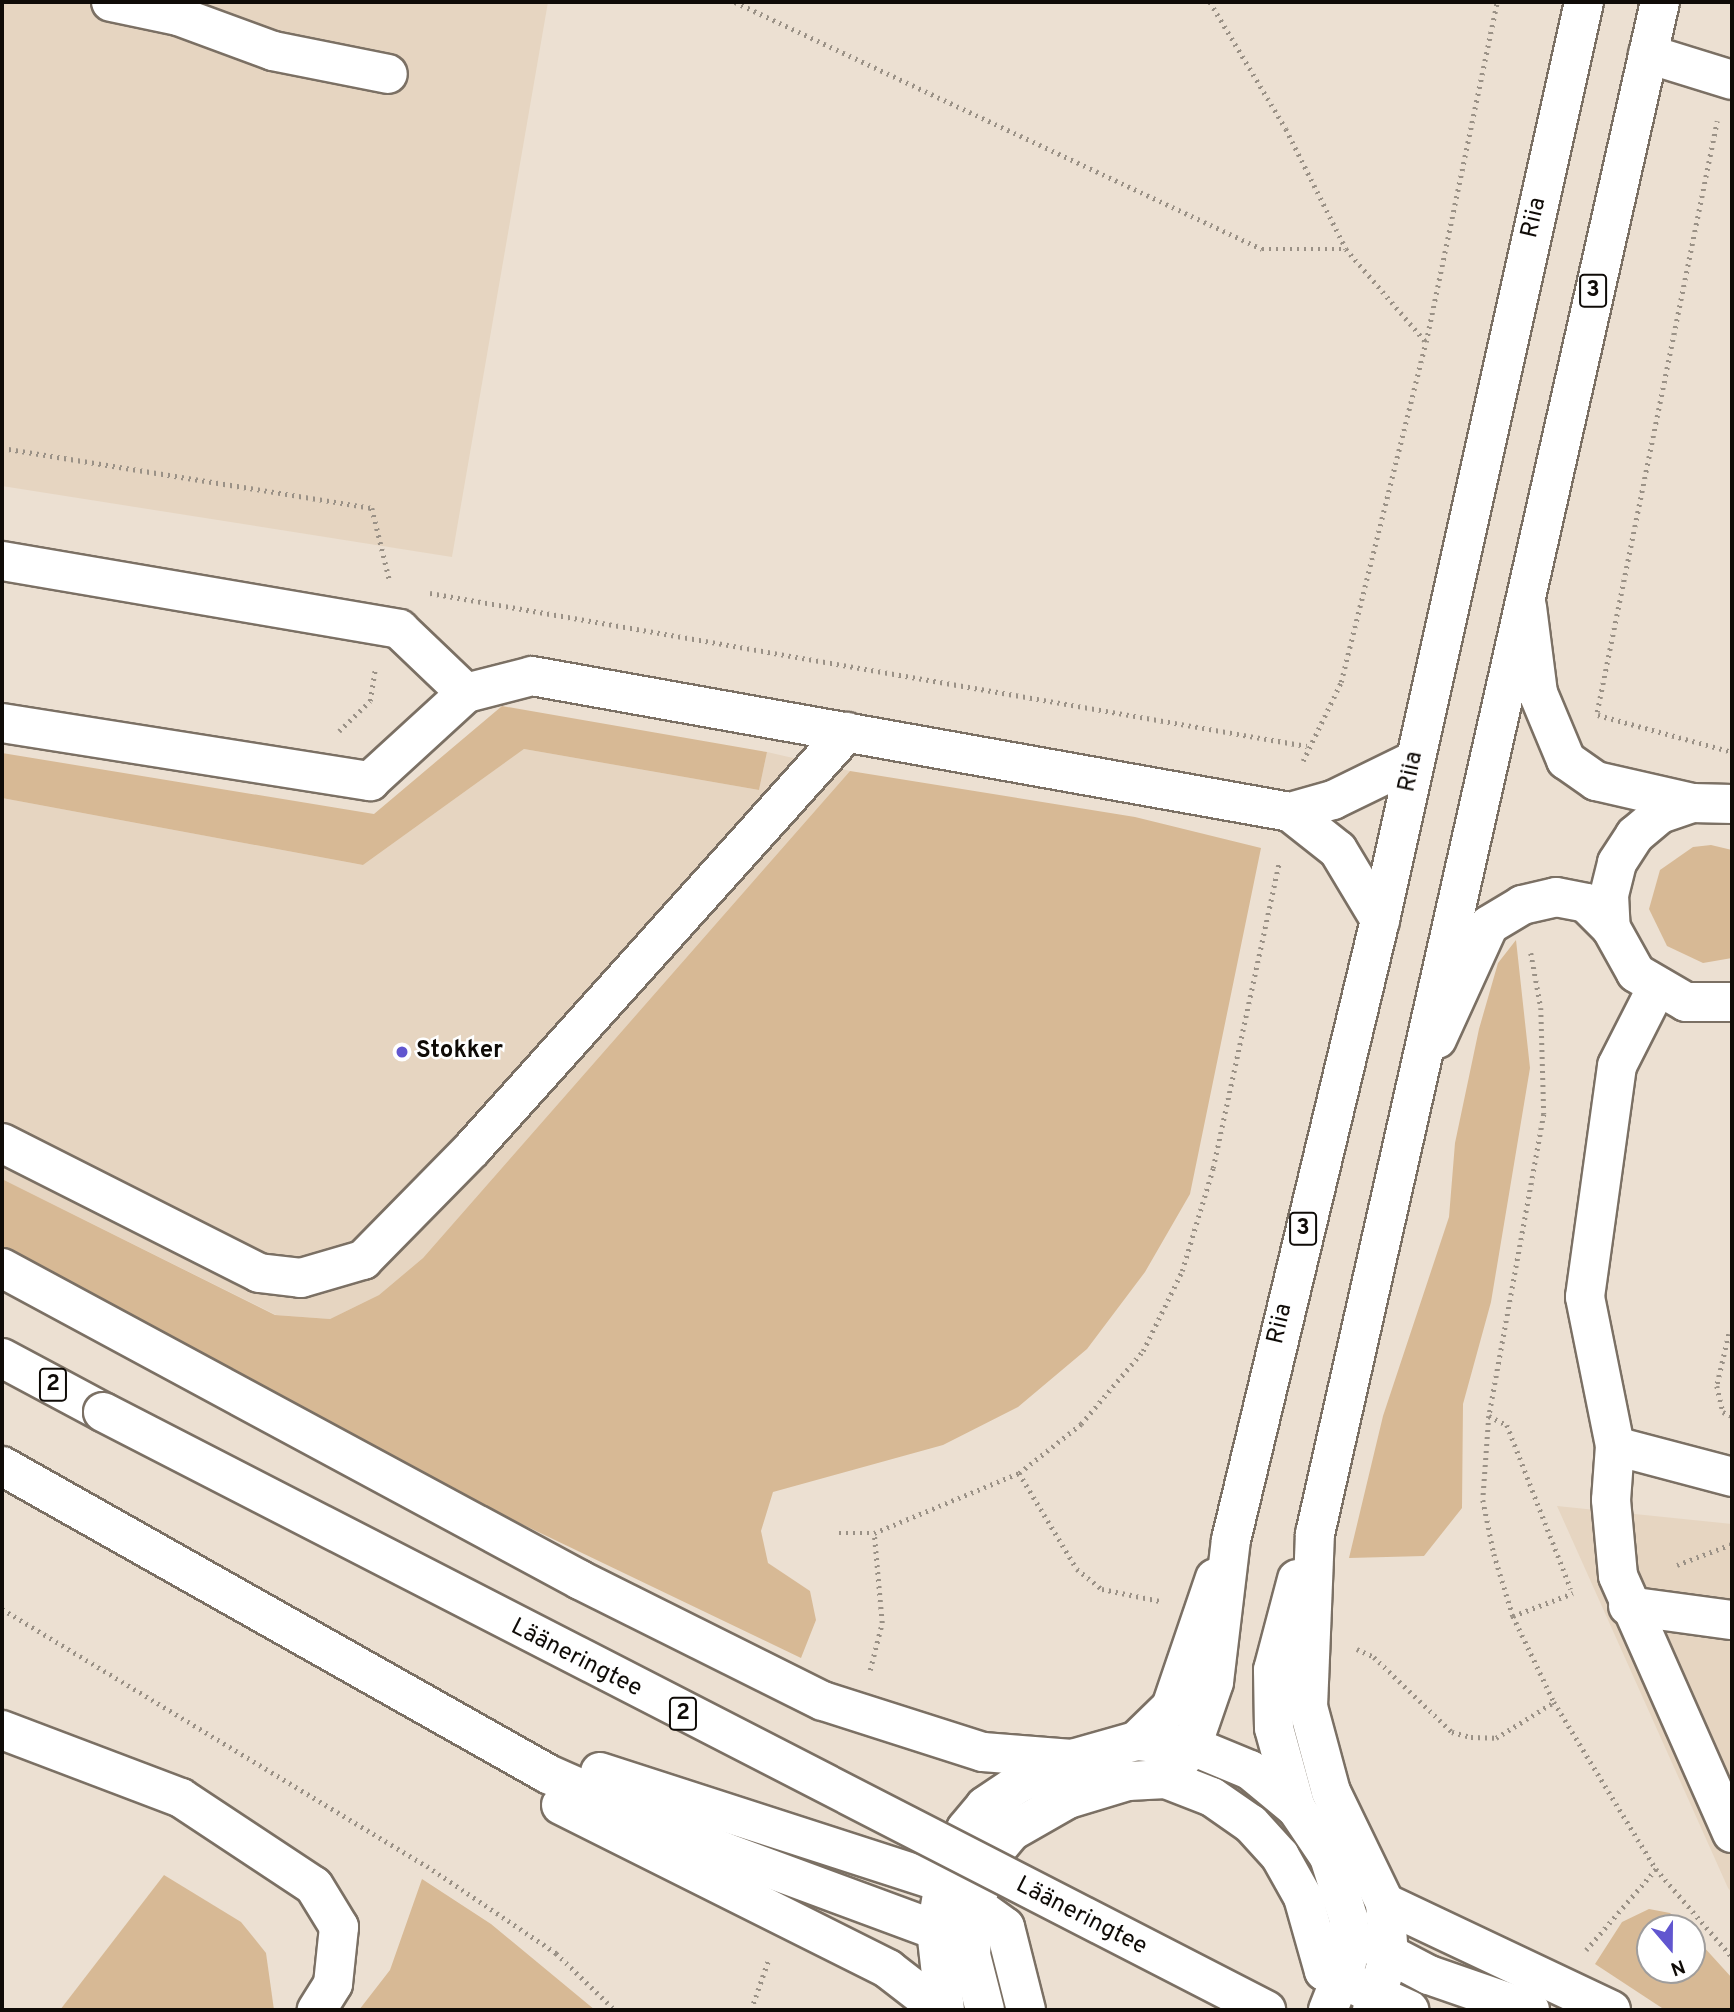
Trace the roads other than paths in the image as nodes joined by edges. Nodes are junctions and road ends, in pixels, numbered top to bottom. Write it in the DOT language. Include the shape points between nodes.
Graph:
graph roads {
  1 [pos="111,2"];
  2 [pos="1584,2"];
  3 [pos="1660,2"];
  4 [pos="1648,54"];
  5 [pos="388,74"];
  6 [pos="1729,80"];
  7 [pos="2,561"];
  8 [pos="1525,580"];
  9 [pos="466,693"];
  10 [pos="2,723"];
  11 [pos="846,732"];
  12 [pos="1415,760"];
  13 [pos="1692,803"];
  14 [pos="1732,804"];
  15 [pos="1290,812"];
  16 [pos="1380,920"];
  17 [pos="1611,928"];
  18 [pos="1656,989"];
  19 [pos="1732,1002"];
  20 [pos="1413,1096"];
  21 [pos="2,1143"];
  22 [pos="2,1268"];
  23 [pos="2,1358"];
  24 [pos="1615,1446"];
  25 [pos="2,1466"];
  26 [pos="1732,1476"];
  27 [pos="1315,1534"];
  28 [pos="1231,1540"];
  29 [pos="1628,1606"];
  30 [pos="1732,1620"];
  31 [pos="413,1702"];
  32 [pos="2,1730"];
  33 [pos="1136,1741"];
  34 [pos="1192,1746"];
  35 [pos="1072,1759"];
  36 [pos="1166,1779"];
  37 [pos="1296,1808"];
  38 [pos="1732,1833"];
  39 [pos="959,1893"];
  40 [pos="1385,1903"];
  41 [pos="1349,1920"];
  42 [pos="936,1930"];
  43 [pos="971,1955"];
  44 [pos="1389,1956"];
  45 [pos="1334,1997"];
  46 [pos="1386,2007"];
  47 [pos="317,2010"];
  48 [pos="943,2010"];
  49 [pos="985,2010"];
  50 [pos="1026,2010"];
  51 [pos="1266,2010"];
  52 [pos="1530,2010"];
  53 [pos="1611,2010"];
  1 -- 5 [label="main road" via="178,16 273,51"];
  2 -- 12 [label="main road, Riia / 3"];
  3 -- 4 [label="main road, 3"];
  4 -- 6 [label="main road"];
  4 -- 8 [label="main road, 3"];
  7 -- 9 [label="main road" via="399,629"];
  8 -- 13 [label="main road" via="1529,648 1556,747 1596,781"];
  8 -- 20 [label="main road, 3"];
  9 -- 10 [label="main road" via="370,781"];
  9 -- 11 [label="main road" via="532,676"];
  11 -- 15 [label="main road"];
  11 -- 21 [label="main road" via="472,1149 363,1260 301,1278 259,1273"];
  12 -- 15 [label="main road" via="1333,800"];
  12 -- 16 [label="main road, Riia / 3"];
  13 -- 14 [label="main road"];
  13 -- 17 [label="main road" via="1660,814 1635,835 1617,863 1609,895"];
  15 -- 16 [label="main road" via="1338,850"];
  16 -- 28 [label="main road, Riia / 3"];
  17 -- 18 [label="main road" via="1629,963"];
  17 -- 20 [label="main road" via="1586,904 1556,897 1522,905 1489,925"];
  18 -- 19 [label="main road" via="1686,1002"];
  18 -- 24 [label="main road" via="1617,1066 1585,1297"];
  20 -- 27 [label="main road, 3"];
  22 -- 35 [label="main road" via="580,1580 810,1695 983,1752"];
  23 -- 51 [label="main road, Lääneringtee / 2, bridge"];
  24 -- 26 [label="main road"];
  24 -- 29 [label="main road" via="1611,1500 1618,1576"];
  25 -- 31 [label="main road"];
  27 -- 37 [label="main road, 3" via="1288,1600 1273,1670 1274,1728"];
  27 -- 40 [label="main road, 3" via="1307,1672 1315,1740 1331,1792"];
  28 -- 33 [label="main road, Riia / 3" via="1171,1707"];
  28 -- 34 [label="main road, Riia / 3" via="1222,1646"];
  29 -- 30 [label="main road"];
  29 -- 38 [label="main road"];
  31 -- 39 [label="main road" via="634,1785 828,1841"];
  31 -- 42 [label="main road" via="548,1774 722,1851"];
  31 -- 48 [label="main road" via="556,1802 888,1969"];
  32 -- 47 [label="main road" via="181,1798 314,1886 339,1927 333,1984"];
  33 -- 34 [label="main road"];
  33 -- 35 [label="main road"];
  34 -- 36 [label="main road, Riia / 3"];
  34 -- 37 [label="main road" via="1250,1770"];
  35 -- 39 [label="main road" via="985,1806 966,1829"];
  36 -- 39 [label="main road" via="1128,1781 1037,1813"];
  36 -- 45 [label="main road" via="1212,1797 1251,1824 1280,1856 1303,1897 1314,1954"];
  37 -- 41 [label="main road" via="1329,1857"];
  39 -- 42 [label="main road"];
  39 -- 43 [label="main road"];
  39 -- 50 [label="main road" via="1005,1927"];
  40 -- 44 [label="main road"];
  40 -- 53 [label="main road"];
  41 -- 44 [label="main road"];
  41 -- 45 [label="main road"];
  42 -- 43 [label="main road"];
  42 -- 48 [label="main road"];
  43 -- 49 [label="main road"];
  44 -- 46 [label="main road"];
  44 -- 52 [label="main road"];
  45 -- 46 [label="main road"];
}
